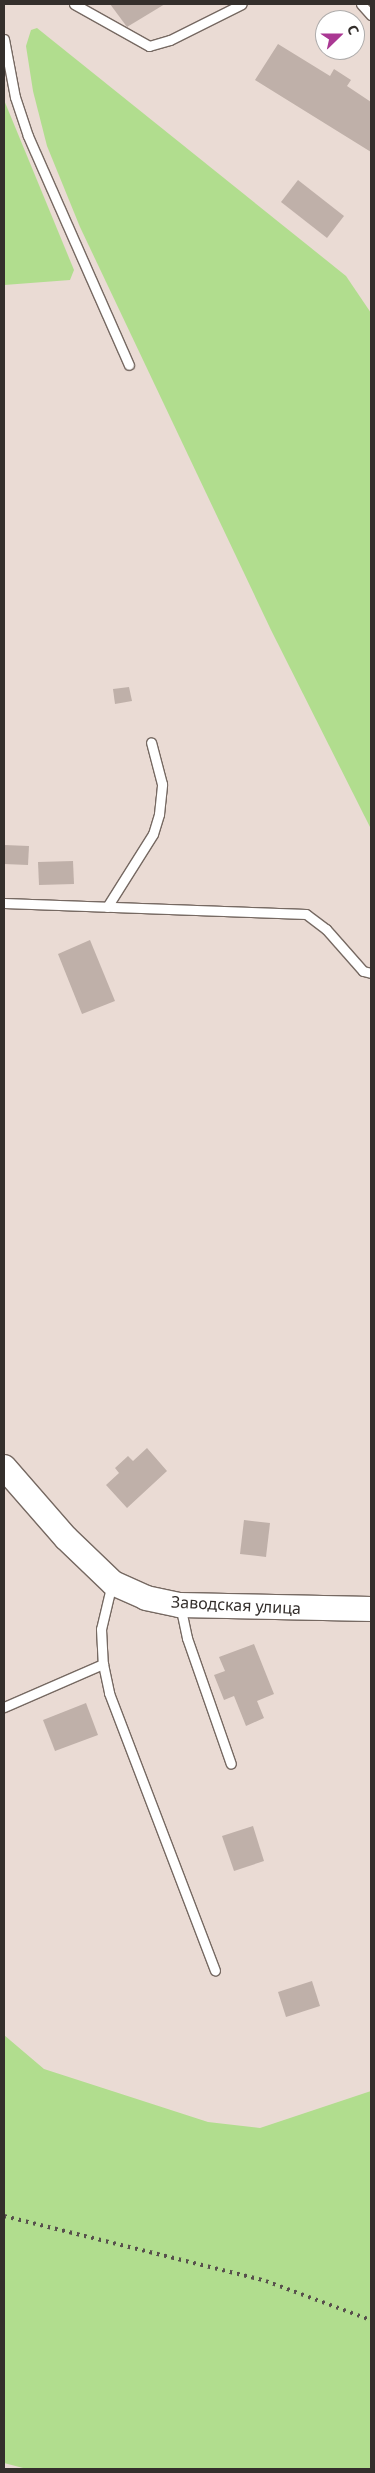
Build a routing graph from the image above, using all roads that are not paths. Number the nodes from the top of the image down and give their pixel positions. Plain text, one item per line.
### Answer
1 (74, 4) edge
2 (242, 4) edge
3 (361, 4) edge
4 (371, 15) edge
5 (4, 39) edge
6 (129, 365) dead end
7 (151, 742) dead end
8 (4, 903) edge
9 (107, 907) junction
10 (371, 973) edge
11 (4, 1468) edge
12 (113, 1582) junction
13 (180, 1604) junction
14 (371, 1609) edge
15 (103, 1664) junction
16 (4, 1707) edge
17 (231, 1764) dead end
18 (215, 1970) dead end

1 - 2 lane
3 - 4 lane
5 - 6 lane
7 - 9 lane
8 - 9 lane
9 - 10 lane
11 - 12 street, Заводская улица
12 - 13 street, Заводская улица
12 - 15 lane
13 - 14 street, Заводская улица
13 - 17 lane
15 - 16 lane
15 - 18 lane

